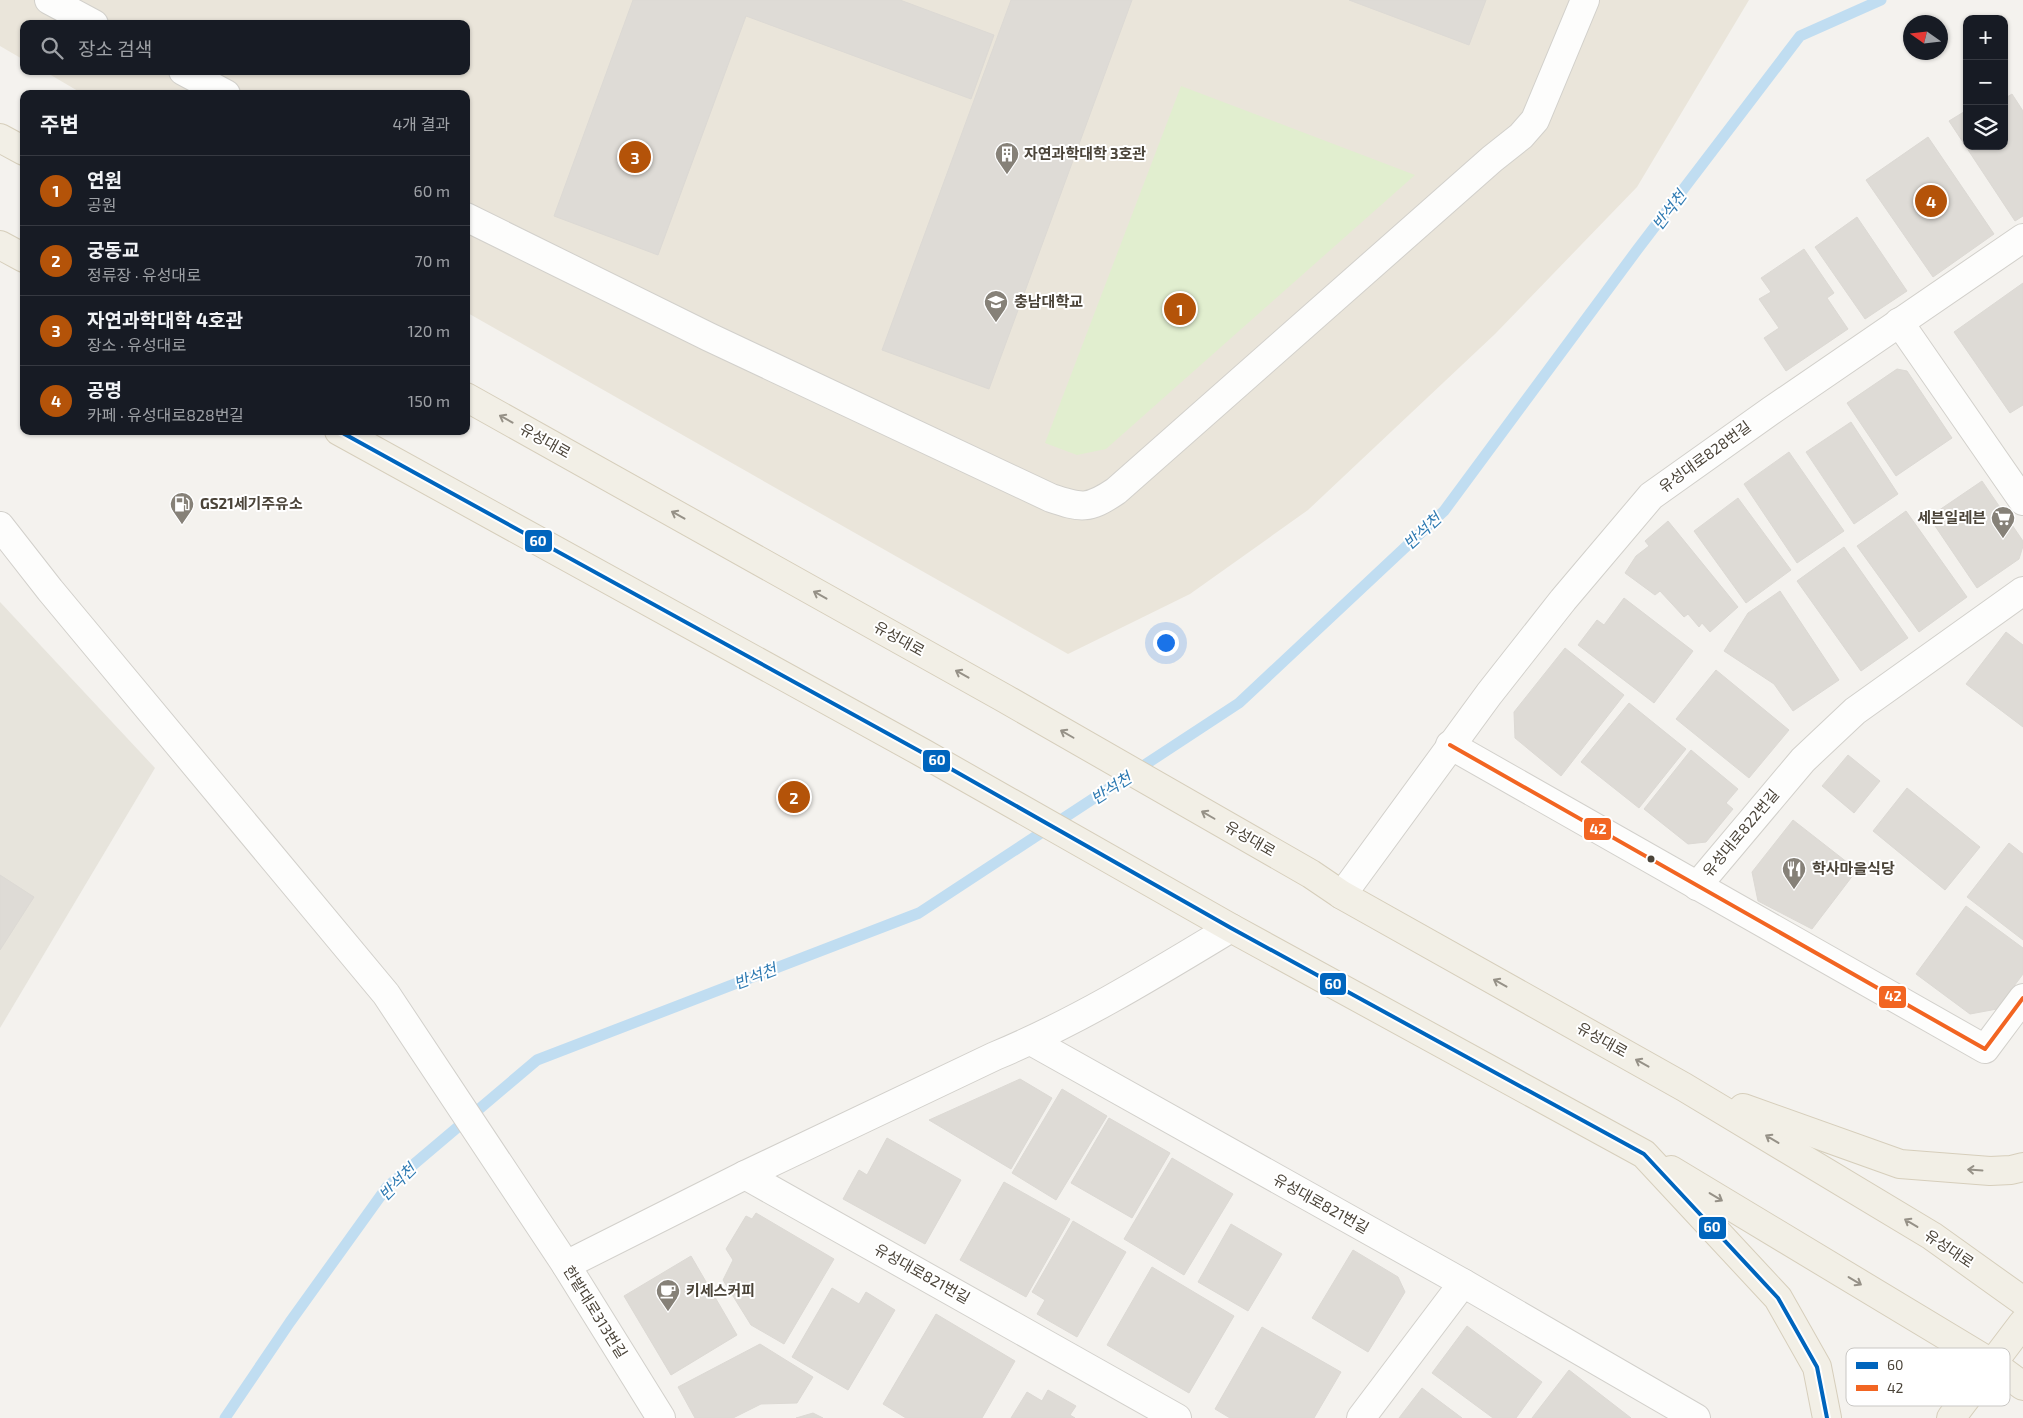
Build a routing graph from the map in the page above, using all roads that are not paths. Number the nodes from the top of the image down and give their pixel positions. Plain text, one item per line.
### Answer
1 (49, 0) edge
2 (1585, 0) edge
3 (86, 20) edge
4 (190, 75) edge
5 (219, 90) edge
6 (0, 138) edge
7 (20, 149) edge
8 (470, 219) edge
9 (2023, 238) edge
10 (0, 245) edge
11 (20, 256) edge
12 (1898, 322) junction
13 (470, 399) edge
14 (346, 435) edge
15 (2023, 501) edge
16 (0, 526) edge
17 (2023, 591) edge
18 (1450, 745) junction
19 (1697, 886) junction
20 (1342, 894) junction
21 (1231, 928) junction
22 (2023, 998) edge
23 (1031, 1041) junction
24 (1684, 1087) junction
25 (1644, 1154) junction
26 (2023, 1167) edge
27 (746, 1175) junction
28 (566, 1265) junction
29 (1463, 1284) junction
30 (2023, 1301) edge
31 (2023, 1323) edge
32 (1966, 1348) edge
33 (2005, 1348) edge
34 (2010, 1376) edge
35 (2023, 1386) edge
36 (1960, 1406) edge
37 (661, 1418) edge
38 (1178, 1418) edge
39 (1361, 1418) edge
40 (1696, 1418) edge
41 (1827, 1418) edge
42 (1951, 1418) edge

1 - 3 street
2 - 8 street
4 - 5 street
6 - 7 main road
9 - 12 street, 유성대로828번길
10 - 11 main road
12 - 15 street
12 - 18 street, 유성대로828번길
20 -> 13 main road, 유성대로
14 - 21 main road
16 - 28 street, 한밭대로313번길
17 - 19 street, 유성대로822번길
18 - 19 street
18 - 20 street, 유성대로828번길
19 - 22 street, 유성대로822번길
24 -> 20 main road, 유성대로
21 - 23 street
21 - 25 main road
23 - 27 street
23 - 29 street, 유성대로821번길
26 -> 24 main road
30 -> 24 main road, 유성대로
25 -> 32 main road
25 - 41 main road
27 - 28 street
27 - 38 street, 유성대로821번길
28 - 37 street, 한밭대로313번길
29 - 39 street
29 - 40 street, 유성대로821번길
31 - 33 main road
34 - 35 main road
36 - 42 main road

